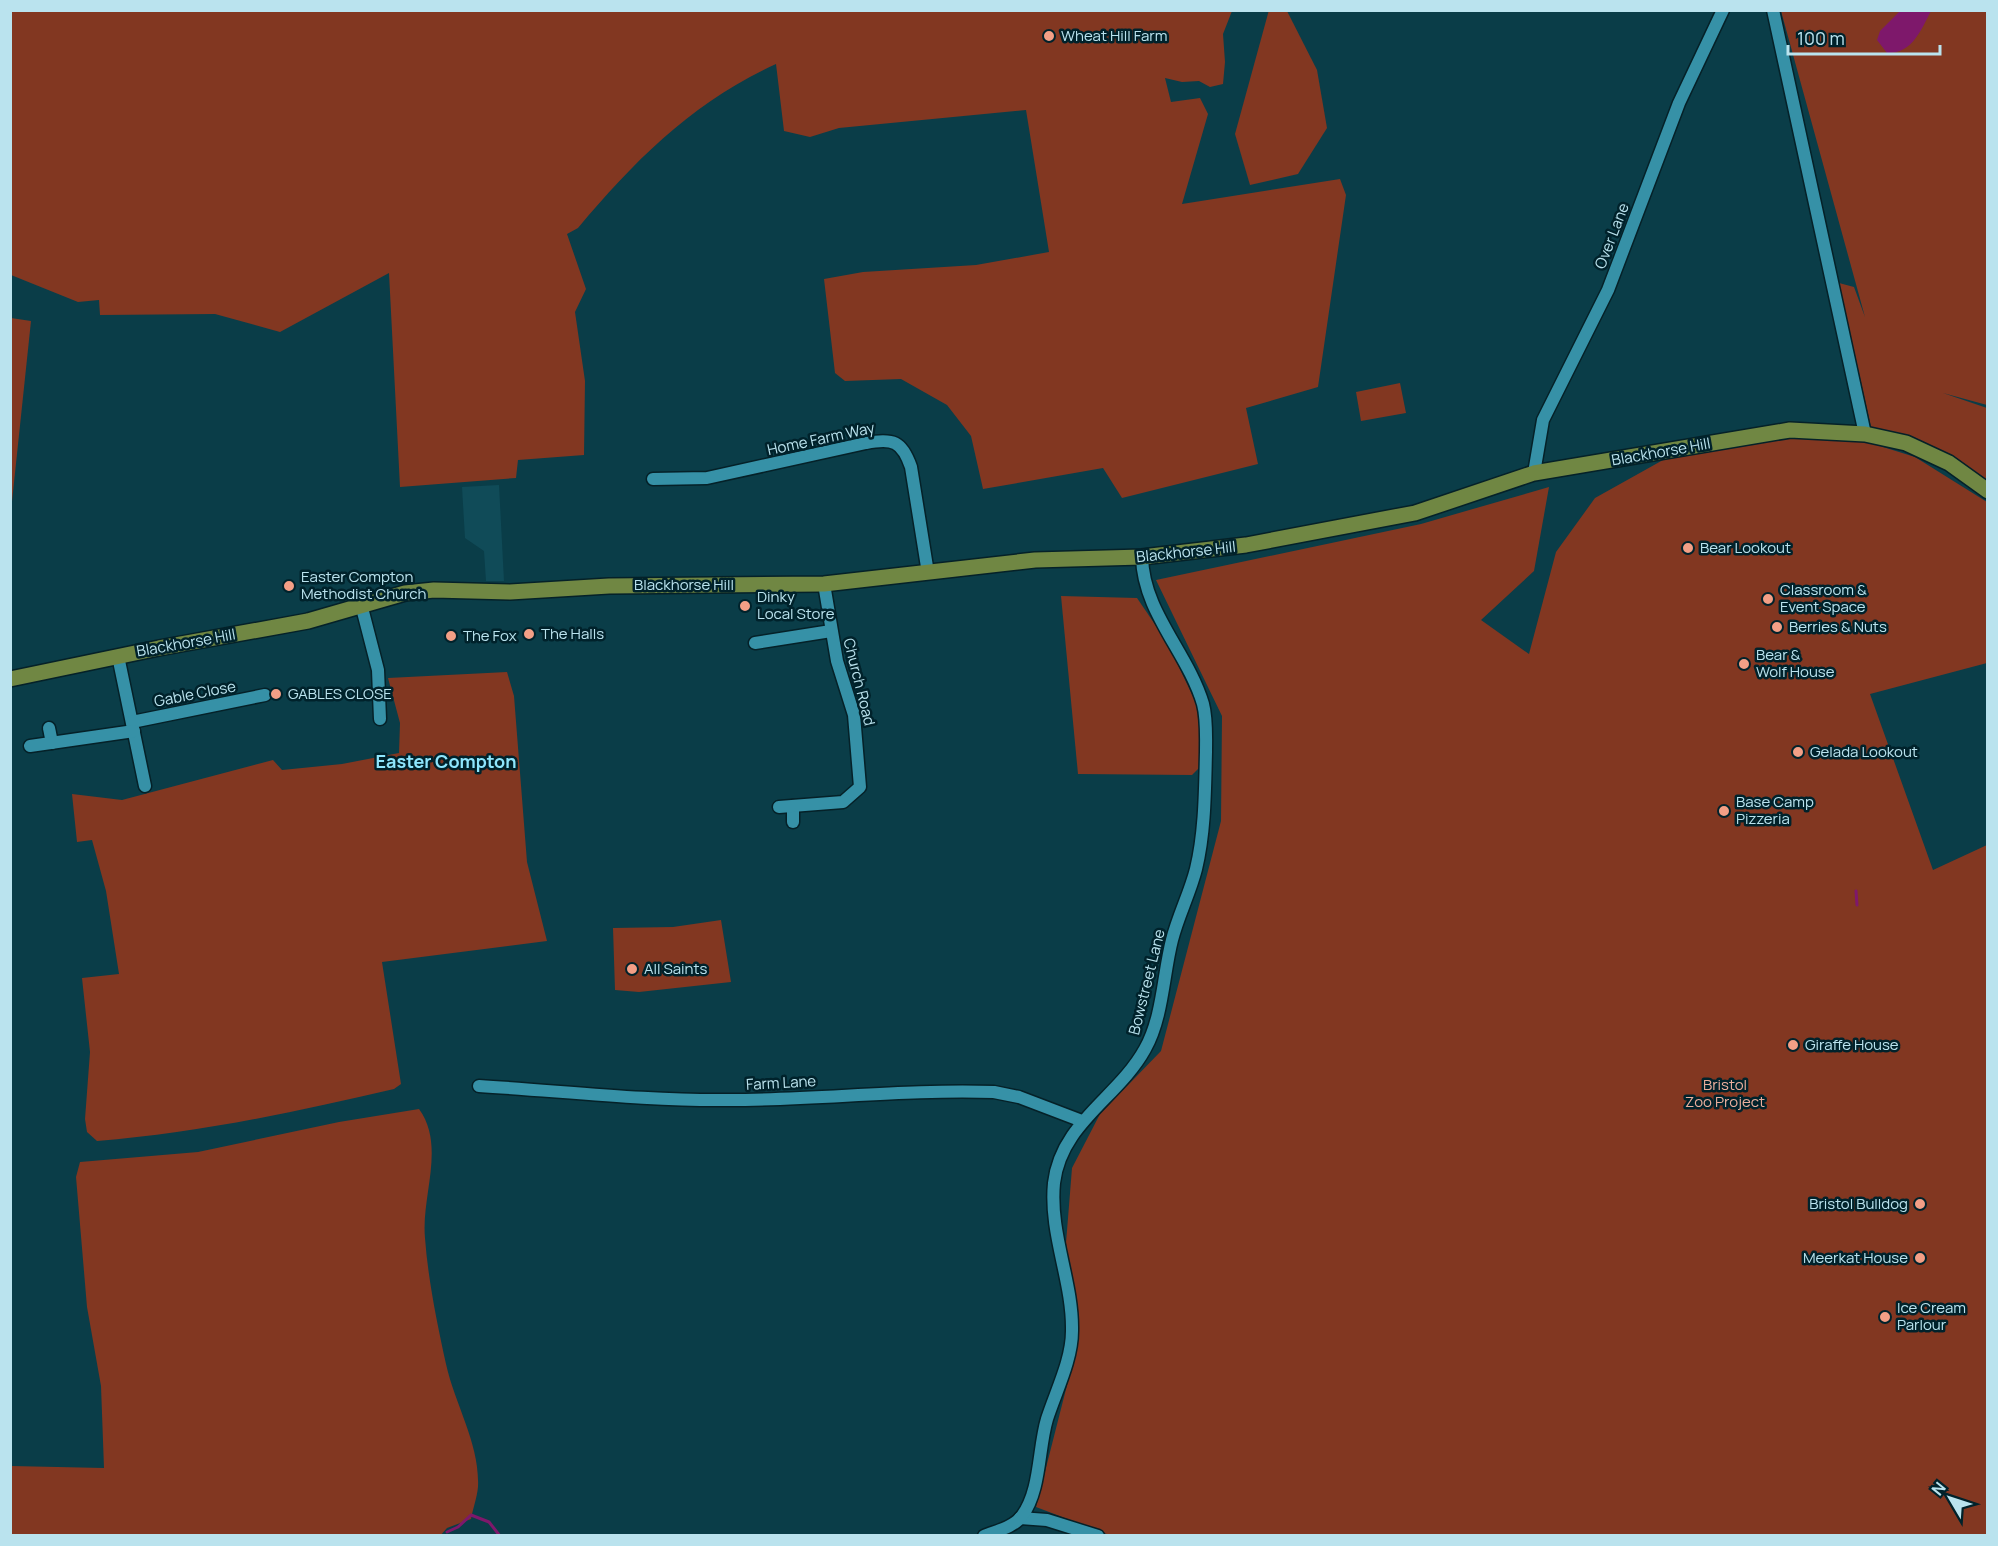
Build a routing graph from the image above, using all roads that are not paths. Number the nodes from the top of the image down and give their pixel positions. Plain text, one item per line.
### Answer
1 (1723, 10) edge
2 (1773, 10) edge
3 (1865, 434) junction
4 (1534, 473) junction
5 (653, 479) dead end
6 (1988, 490) edge
7 (1142, 557) junction
8 (928, 573) junction
9 (824, 584) junction
10 (361, 604) junction
11 (831, 631) junction
12 (755, 643) dead end
13 (118, 656) junction
14 (10, 679) edge
15 (265, 695) dead end
16 (380, 719) dead end
17 (133, 726) junction
18 (49, 728) dead end
19 (52, 743) junction
20 (30, 746) dead end
21 (145, 786) dead end
22 (793, 806) junction
23 (779, 807) dead end
24 (793, 822) dead end
25 (478, 1086) dead end
26 (1082, 1121) junction
27 (1030, 1501) junction
28 (1020, 1518) junction
29 (1047, 1520) junction
30 (984, 1536) edge
31 (1098, 1536) edge

1 - 4 street, Over Lane
2 - 3 street
3 - 4 main road, Blackhorse Hill
3 - 6 main road, Blackhorse Hill
4 - 7 main road, Blackhorse Hill
5 - 8 street, Home Farm Way
7 - 8 main road, Blackhorse Hill
7 - 26 street, Bowstreet Lane
8 - 9 main road, Blackhorse Hill
9 - 10 main road, Blackhorse Hill
9 - 11 street, Church Road
10 - 13 main road, Blackhorse Hill
10 - 16 street
11 - 12 street
11 - 22 street, Church Road
13 - 14 main road, Blackhorse Hill
13 - 17 street
15 - 17 street, Gable Close
17 - 19 street, Gable Close
17 - 21 street
18 - 19 street
19 - 20 street, Gable Close
22 - 23 street, Church Road
22 - 24 street
25 - 26 street, Farm Lane
26 - 27 street, Bowstreet Lane
27 - 28 street, Bowstreet Lane
27 - 29 street
28 - 29 street
28 - 30 street
29 - 31 street

